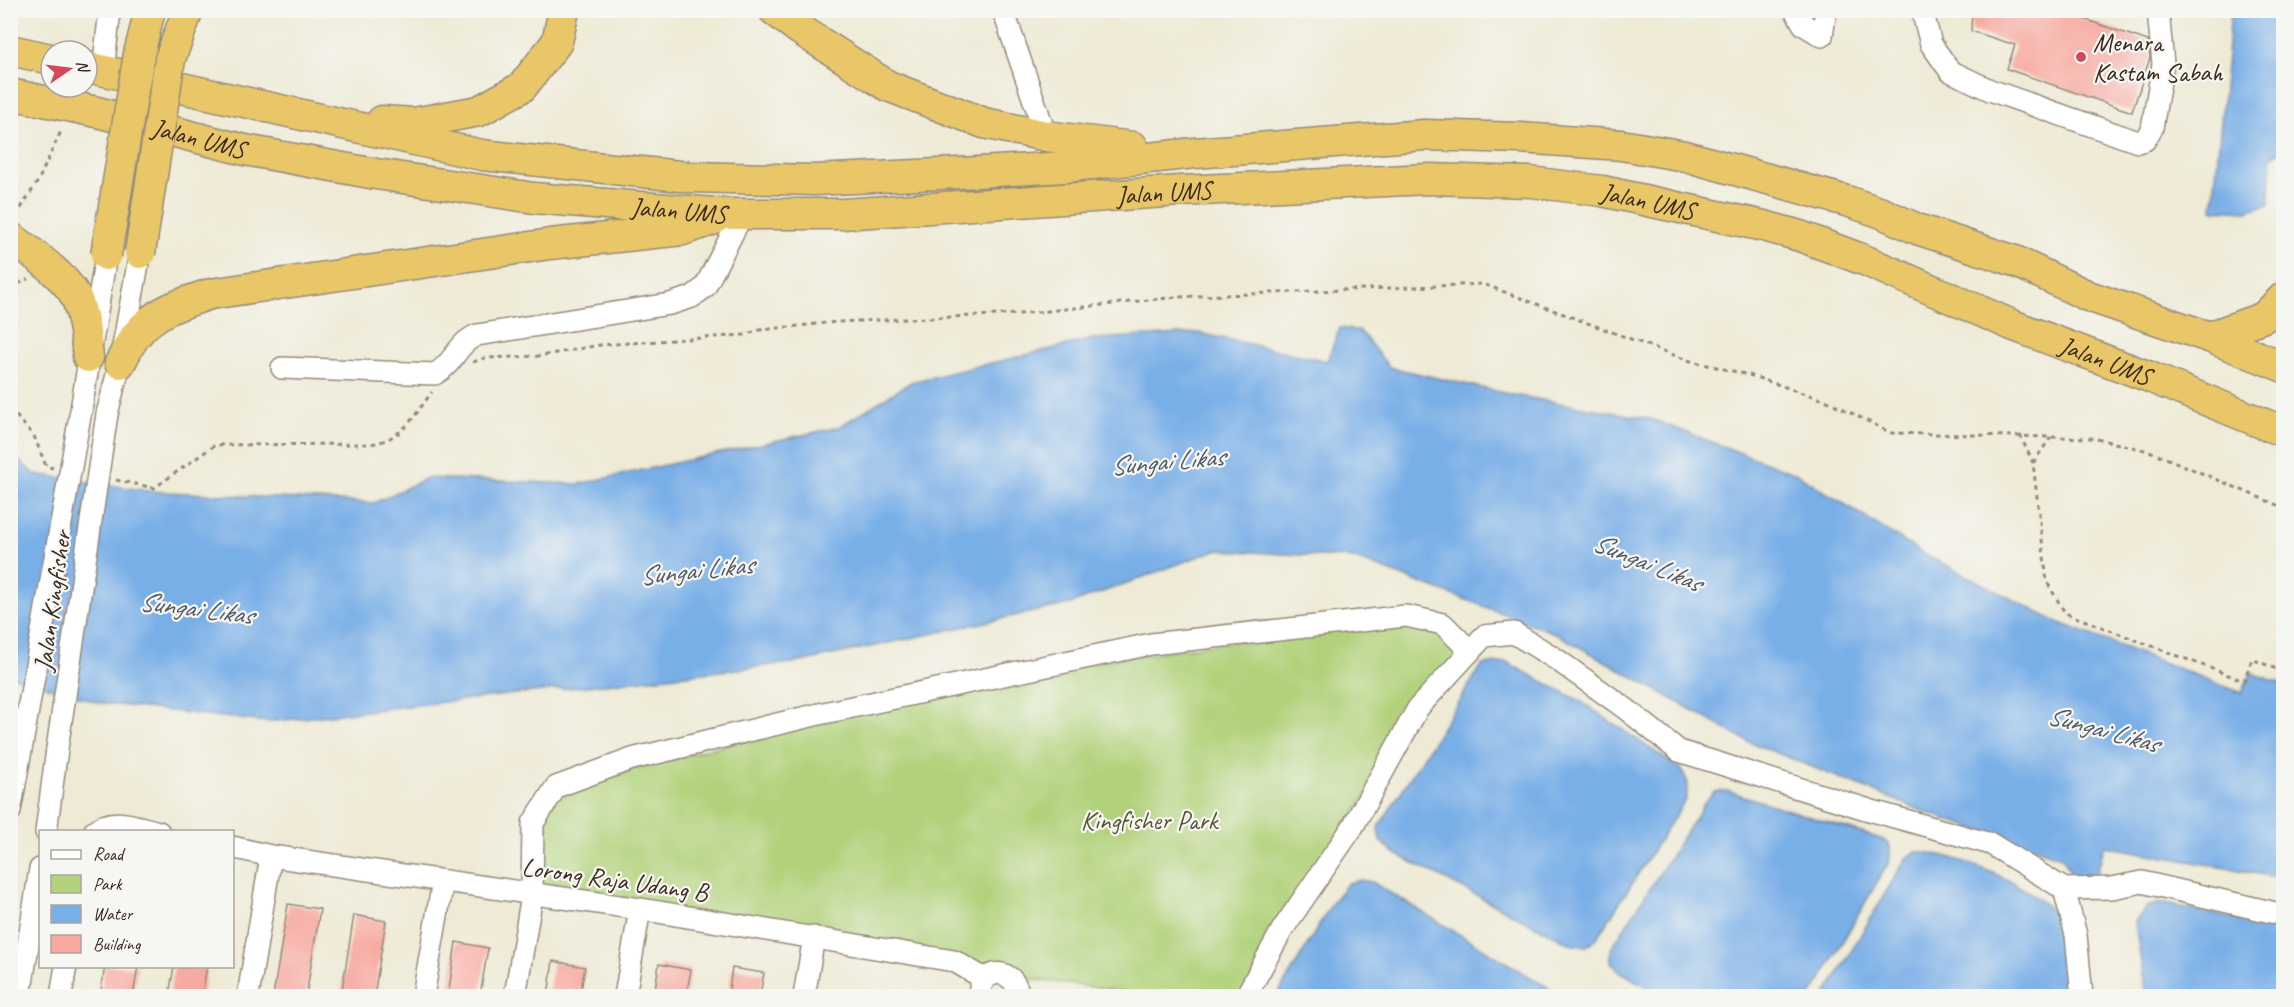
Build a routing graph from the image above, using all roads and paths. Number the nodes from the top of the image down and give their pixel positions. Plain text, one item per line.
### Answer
1 (110, 10) edge
2 (150, 10) edge
3 (188, 10) edge
4 (564, 10) edge
5 (774, 10) edge
6 (1004, 10) edge
7 (1796, 10) edge
8 (1826, 10) edge
9 (1922, 10) edge
10 (2158, 10) edge
11 (10, 50) edge
12 (99, 53) edge
13 (39, 56) edge
14 (99, 70) edge
15 (10, 94) edge
16 (72, 107) junction
17 (304, 115) junction
18 (1046, 136) junction
19 (1195, 153) junction
20 (734, 214) junction
21 (10, 225) edge
22 (10, 237) edge
23 (140, 253) joint
24 (106, 255) joint
25 (2283, 297) edge
26 (2209, 337) junction
27 (88, 357) junction
28 (120, 363) junction
29 (464, 365) dead end
30 (282, 368) dead end
31 (2283, 368) edge
32 (435, 389) dead end
33 (10, 409) edge
34 (2283, 432) edge
35 (2020, 435) junction
36 (2051, 436) junction
37 (2033, 463) junction
38 (57, 469) dead end
39 (111, 479) dead end
40 (2283, 508) edge
41 (1469, 650) junction
42 (2283, 672) edge
43 (10, 811) edge
44 (46, 830) edge
45 (95, 830) edge
46 (154, 830) edge
47 (234, 847) edge
48 (271, 856) junction
49 (39, 875) edge
50 (443, 881) junction
51 (2064, 889) junction
52 (531, 895) junction
53 (640, 909) junction
54 (2283, 915) edge
55 (814, 937) junction
56 (66, 968) edge
57 (982, 988) edge
58 (20, 996) edge
59 (61, 996) edge
60 (248, 996) edge
61 (423, 996) edge
62 (515, 996) edge
63 (625, 996) edge
64 (804, 996) edge
65 (1019, 996) edge
66 (1246, 996) edge
67 (2082, 996) edge

1 - 12 street
2 - 24 highway, bridge
3 - 23 highway, bridge
4 - 17 highway
5 - 18 highway
6 - 18 street
7 - 8 street
9 - 10 street
11 - 13 highway
14 - 17 highway, Jalan UMS
15 - 16 highway, Jalan UMS
16 - 20 highway, Jalan UMS
16 - 21 path
17 - 19 highway, Jalan UMS
18 - 19 highway
19 - 26 highway, Jalan UMS
20 - 28 highway
20 - 30 street
20 - 34 highway, Jalan UMS
22 - 27 highway
23 - 28 street, Jalan Kingfisher
24 - 27 street, Jalan Kingfisher
25 - 26 highway
26 - 31 highway, Jalan UMS
27 - 43 street, Jalan Kingfisher, bridge
28 - 44 street, Jalan Kingfisher, bridge
29 - 35 path
32 - 39 path
33 - 38 path
35 - 36 path
35 - 37 path
36 - 37 path
36 - 40 path
37 - 42 path
41 - 51 street
41 - 52 street
41 - 66 street
45 - 46 street
47 - 48 street, Lorong Raja Udang B
48 - 50 street, Lorong Raja Udang B
48 - 60 street
49 - 58 street
50 - 52 street, Lorong Raja Udang B
50 - 61 street
51 - 54 street
51 - 67 street
52 - 53 street, Lorong Raja Udang B
52 - 62 street
53 - 55 street, Lorong Raja Udang B
53 - 63 street
55 - 57 street, Lorong Raja Udang B
55 - 64 street
56 - 59 street
57 - 65 street

